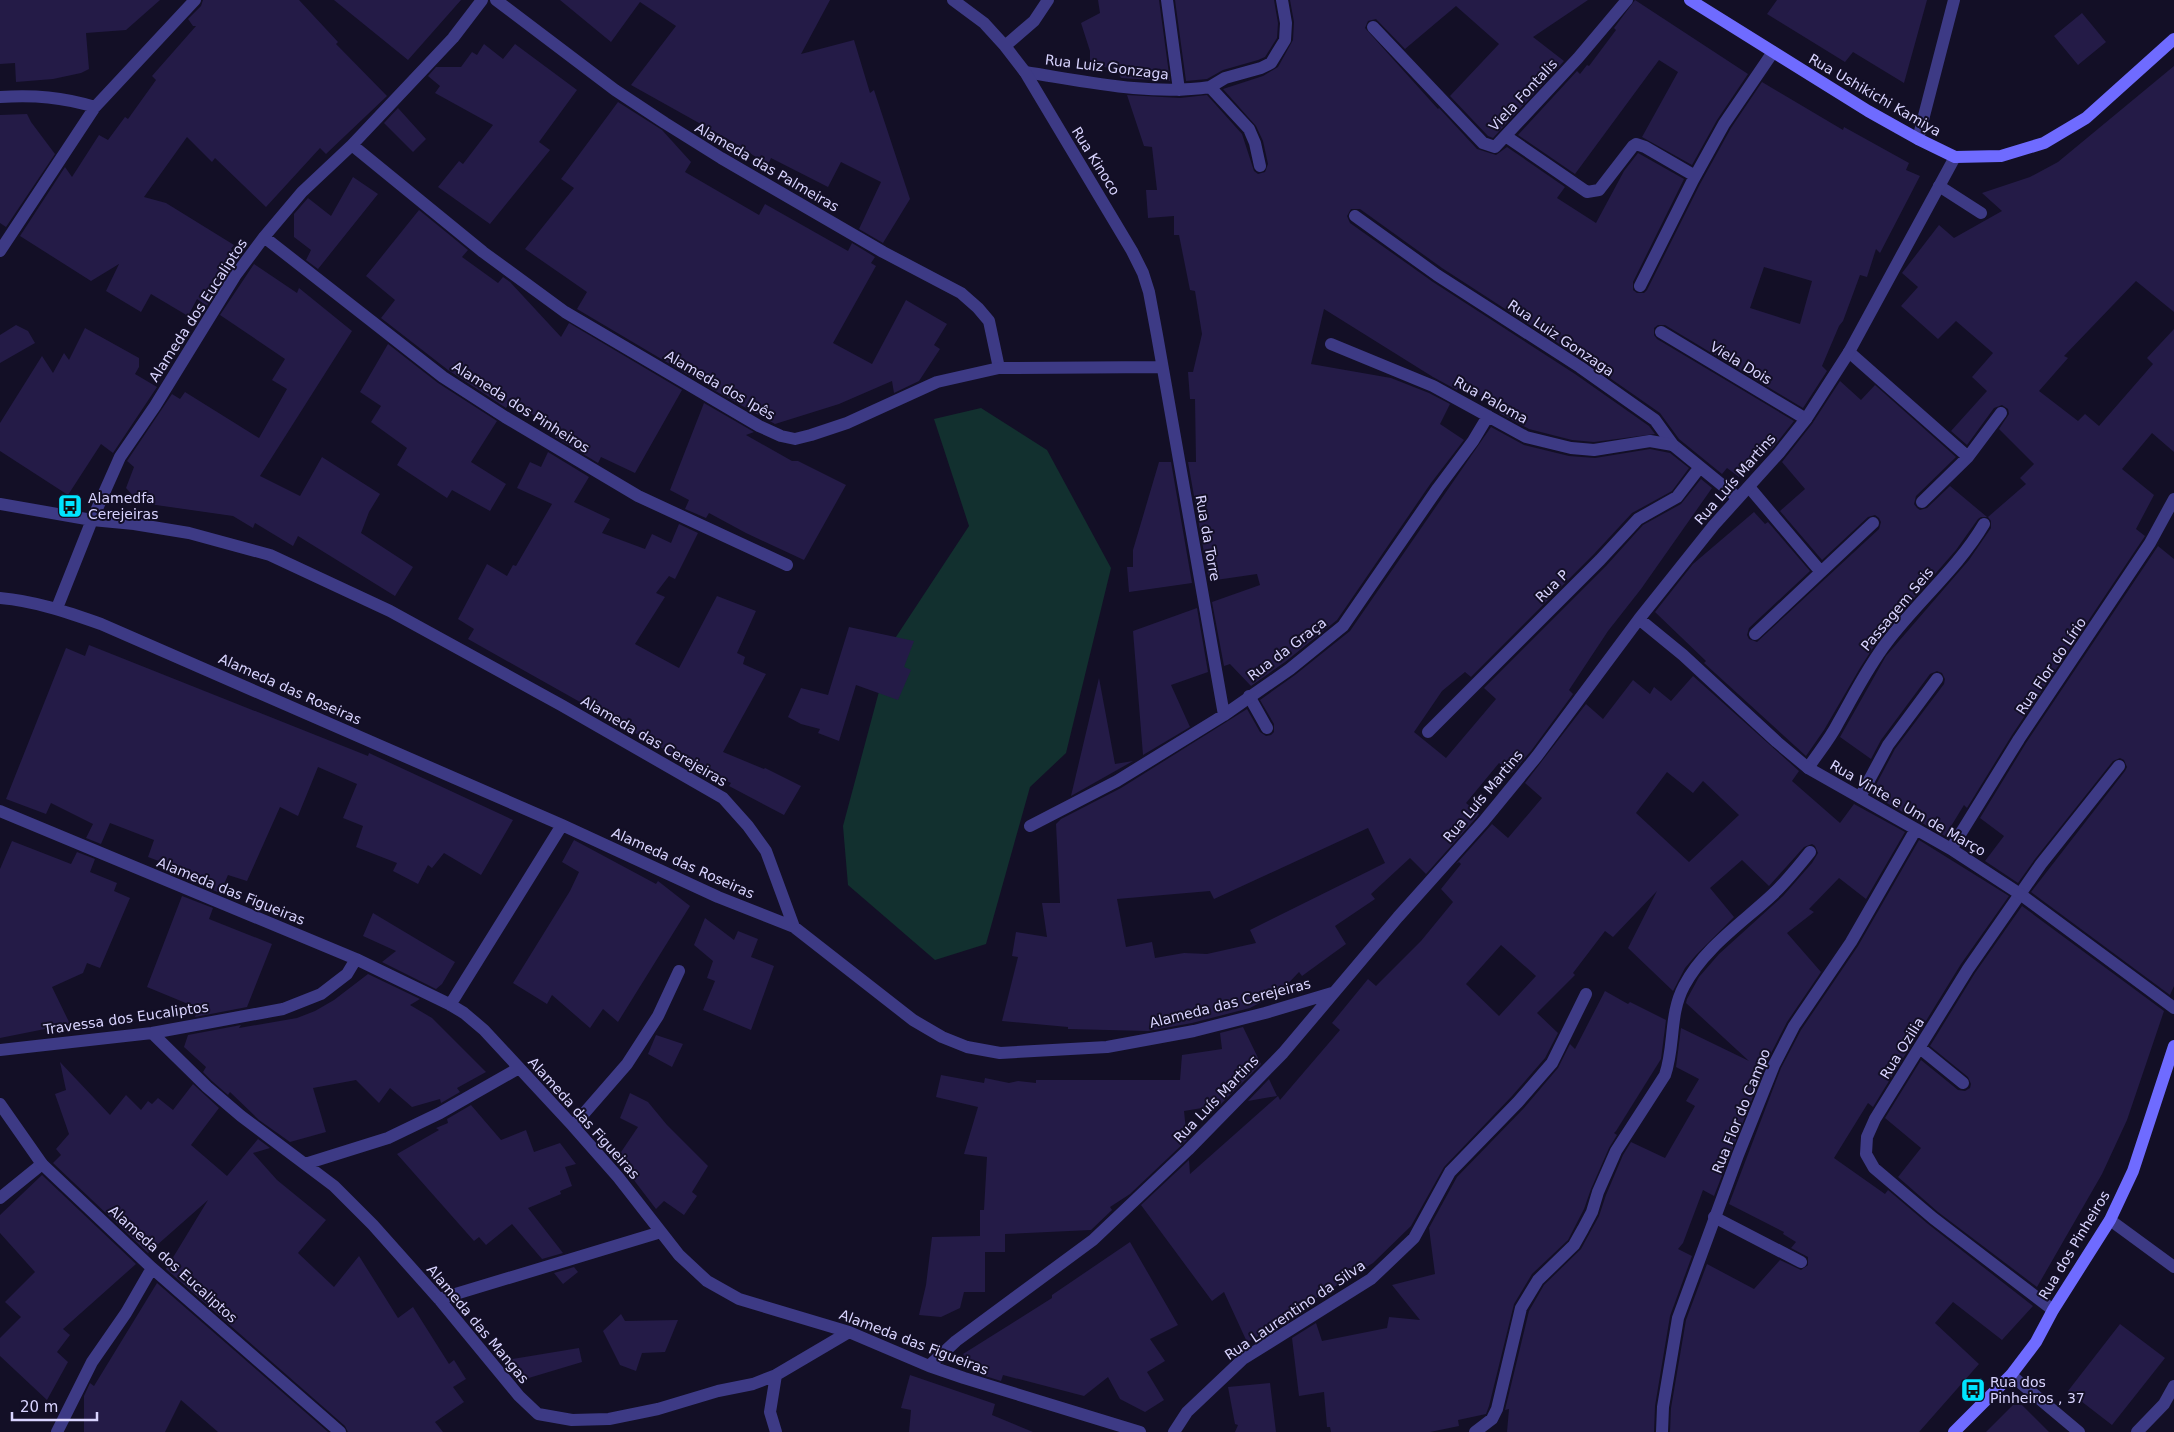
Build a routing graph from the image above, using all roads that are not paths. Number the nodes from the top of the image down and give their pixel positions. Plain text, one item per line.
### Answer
1 (196, 0) edge
2 (482, 0) edge
3 (496, 0) edge
4 (953, 0) edge
5 (1048, 0) edge
6 (1167, 0) edge
7 (1282, 0) edge
8 (1626, 0) edge
9 (1690, 0) edge
10 (1954, 0) edge
11 (1373, 27) dead end
12 (2174, 39) edge
13 (1006, 46) junction
14 (1773, 52) junction
15 (1025, 72) junction
16 (1210, 87) junction
17 (1179, 90) junction
18 (0, 97) edge
19 (95, 107) junction
20 (1507, 136) junction
21 (1918, 139) junction
22 (352, 145) junction
23 (1955, 157) junction
24 (1260, 166) dead end
25 (1695, 176) junction
26 (1939, 186) junction
27 (1981, 213) dead end
28 (1355, 216) dead end
29 (264, 238) junction
30 (0, 251) edge
31 (1640, 286) dead end
32 (1661, 332) dead end
33 (1331, 344) dead end
34 (1849, 352) junction
35 (1162, 367) junction
36 (999, 368) junction
37 (2001, 413) dead end
38 (1488, 416) junction
39 (1806, 419) junction
40 (1673, 445) junction
41 (1968, 457) junction
42 (1700, 467) junction
43 (1749, 487) junction
44 (1738, 498) junction
45 (2174, 499) edge
46 (1922, 502) dead end
47 (0, 504) edge
48 (92, 520) junction
49 (1874, 523) dead end
50 (1984, 524) dead end
51 (787, 565) dead end
52 (1822, 572) junction
53 (0, 598) edge
54 (57, 608) junction
55 (1639, 619) junction
56 (1755, 634) dead end
57 (1937, 679) dead end
58 (1249, 696) junction
59 (1224, 715) junction
60 (1267, 728) dead end
61 (1428, 732) dead end
62 (2119, 766) dead end
63 (1808, 768) junction
64 (1860, 797) junction
65 (0, 812) edge
66 (562, 825) junction
67 (1030, 826) dead end
68 (1916, 829) junction
69 (1951, 849) junction
70 (1810, 852) dead end
71 (2020, 894) junction
72 (794, 927) junction
73 (356, 959) junction
74 (679, 971) dead end
75 (1332, 993) junction
76 (1586, 994) dead end
77 (450, 1005) junction
78 (2174, 1008) edge
79 (152, 1033) junction
80 (2174, 1046) edge
81 (1920, 1048) junction
82 (0, 1050) edge
83 (520, 1068) junction
84 (1963, 1083) dead end
85 (0, 1104) edge
86 (573, 1126) junction
87 (42, 1164) junction
88 (305, 1164) junction
89 (0, 1198) edge
90 (1714, 1217) junction
91 (2110, 1220) junction
92 (661, 1232) junction
93 (1800, 1262) dead end
94 (2174, 1267) edge
95 (152, 1268) junction
96 (439, 1299) junction
97 (2053, 1310) junction
98 (849, 1332) junction
99 (929, 1366) junction
100 (776, 1375) junction
101 (2011, 1375) junction
102 (2174, 1386) edge
103 (57, 1432) edge
104 (340, 1432) edge
105 (776, 1432) edge
106 (1140, 1432) edge
107 (1174, 1432) edge
108 (1475, 1432) edge
109 (1662, 1432) edge
110 (1954, 1432) edge
111 (2079, 1432) edge
112 (2137, 1432) edge

1 - 19 street
2 - 22 street, Alameda dos Eucaliptos
3 - 36 street, Alameda das Palmeiras
4 - 13 street, Rua Kinoco
5 - 13 street
6 - 17 street
7 - 16 street
8 - 20 street, Viela Fontalis
9 - 14 main road, Rua Ushikichi Kamiya
10 - 21 street
11 - 20 street, Viela Fontalis
12 - 23 main road, Rua Ushikichi Kamiya
13 - 15 street, Rua Kinoco
14 - 21 main road, Rua Ushikichi Kamiya
14 - 25 street
15 - 17 street, Rua Luiz Gonzaga
15 - 35 street, Rua Kinoco
16 - 17 street, Rua Luiz Gonzaga
16 - 24 street
18 - 19 street
19 - 30 street
20 - 25 street
21 - 23 main road, Rua Ushikichi Kamiya
22 - 29 street, Alameda dos Eucaliptos
22 - 36 street, Alameda dos Ipês
23 - 26 street, Rua Luís Martins
25 - 31 street
26 - 27 street
26 - 34 street, Rua Luís Martins
28 - 40 street, Rua Luiz Gonzaga
29 - 48 street, Alameda dos Eucaliptos
29 - 51 street, Alameda dos Pinheiros
32 - 39 street, Viela Dois
33 - 38 street, Rua Paloma
34 - 39 street, Rua Luís Martins
34 - 41 street
35 - 36 street, Alameda dos Ipês
35 - 59 street, Rua da Torre
37 - 41 street
38 - 40 street, Rua Paloma
38 - 58 street, Rua da Graça
39 - 43 street, Rua Luís Martins
40 - 42 street, Rua Luiz Gonzaga
41 - 46 street
42 - 44 street, Rua Luiz Gonzaga
42 - 61 street, Rua P
43 - 44 street, Rua Luís Martins
43 - 52 street
44 - 55 street, Rua Luís Martins
45 - 69 street, Rua Flor do Lírio
47 - 48 street, Alameda das Cerejeiras
48 - 54 street, Alameda dos Eucaliptos
48 - 72 street, Alameda das Cerejeiras
49 - 52 street
50 - 63 street, Passagem Seis
52 - 56 street
53 - 54 street, Alameda das Roseiras
54 - 66 street, Alameda das Roseiras
55 - 63 street, Rua Vinte e Um de Março
55 - 75 street, Rua Luís Martins
57 - 64 street
58 - 59 street, Rua da Graça
58 - 60 street
59 - 67 street, Rua da Graça
62 - 71 street, Rua Ozilia
63 - 64 street, Rua Vinte e Um de Março
64 - 68 street, Rua Vinte e Um de Março
65 - 73 street, Alameda das Figueiras
66 - 72 street, Alameda das Roseiras
66 - 77 street
68 - 69 street, Rua Vinte e Um de Março
68 - 90 street, Rua Flor do Campo
69 - 71 street, Rua Vinte e Um de Março
70 - 108 street
71 - 78 street, Rua Vinte e Um de Março
71 - 81 street, Rua Ozilia
72 - 75 street, Alameda das Cerejeiras
73 - 77 street, Alameda das Figueiras
73 - 79 street, Travessa dos Eucaliptos
74 - 86 street
75 - 99 street, Rua Luís Martins
76 - 107 street, Rua Laurentino da Silva
77 - 83 street, Alameda das Figueiras
79 - 82 street, Travessa dos Eucaliptos
79 - 88 street, Alameda das Mangas
80 - 91 main road, Rua dos Pinheiros
81 - 84 street
81 - 97 street, Rua Ozilia
83 - 86 street, Alameda das Figueiras
83 - 88 street
85 - 87 street, Alameda dos Eucaliptos
86 - 92 street, Alameda das Figueiras
87 - 89 street
87 - 95 street, Alameda dos Eucaliptos
88 - 96 street, Alameda das Mangas
90 - 93 street
90 - 109 street, Rua Flor do Campo
91 - 94 street
91 - 97 main road, Rua dos Pinheiros
92 - 96 street
92 - 98 street, Alameda das Figueiras
95 - 103 street
95 - 104 street, Alameda dos Eucaliptos
96 - 100 street, Alameda das Mangas
97 - 101 main road, Rua dos Pinheiros
98 - 99 street, Alameda das Figueiras
98 - 100 street, Alameda das Mangas
99 - 106 street, Alameda das Figueiras
100 - 105 street
101 - 110 main road, Rua dos Pinheiros
101 - 111 street
102 - 112 street

